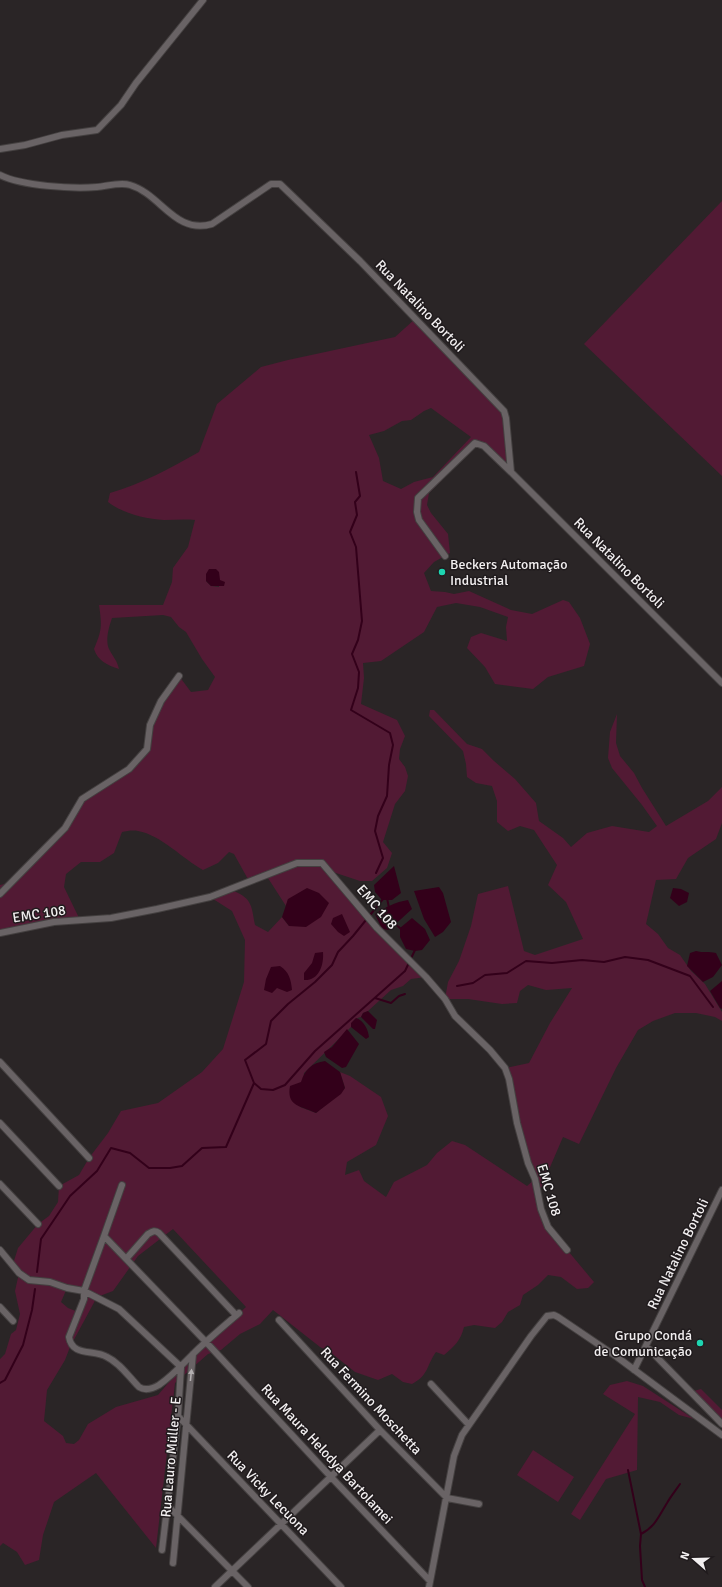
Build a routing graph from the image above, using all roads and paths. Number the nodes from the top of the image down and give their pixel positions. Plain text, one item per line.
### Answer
1 (203, 0) edge
2 (0, 149) edge
3 (0, 175) edge
4 (511, 472) junction
5 (445, 556) dead end
6 (179, 676) dead end
7 (722, 683) edge
8 (0, 894) edge
9 (0, 933) edge
10 (0, 1062) edge
11 (0, 1124) edge
12 (89, 1158) dead end
13 (0, 1184) edge
14 (122, 1185) dead end
15 (58, 1186) dead end
16 (722, 1190) edge
17 (38, 1224) dead end
18 (104, 1236) junction
19 (0, 1250) edge
20 (567, 1250) dead end
21 (126, 1259) junction
22 (84, 1291) junction
23 (0, 1307) edge
24 (279, 1320) dead end
25 (13, 1321) dead end
26 (206, 1342) junction
27 (646, 1346) junction
28 (193, 1354) junction
29 (181, 1367) junction
30 (634, 1370) junction
31 (431, 1384) dead end
32 (178, 1416) junction
33 (186, 1424) junction
34 (722, 1424) edge
35 (469, 1425) junction
36 (380, 1430) junction
37 (722, 1435) edge
38 (331, 1478) junction
39 (447, 1498) junction
40 (479, 1504) dead end
41 (167, 1505) junction
42 (178, 1516) junction
43 (282, 1524) junction
44 (162, 1550) dead end
45 (173, 1562) dead end
46 (233, 1571) junction
47 (430, 1584) edge
48 (216, 1587) edge
49 (248, 1587) edge
50 (341, 1587) edge

1 - 2 street
3 - 4 street, Rua Natalino Bortoli
4 - 5 street
4 - 7 street, Rua Natalino Bortoli
6 - 8 street
9 - 20 street, EMC 108
10 - 12 street
11 - 15 street
13 - 17 street
14 - 18 street
16 - 27 street, Rua Natalino Bortoli
18 - 21 street, Rua Maura Helodya Bartolamei
18 - 22 street
19 - 22 street
21 - 26 street, Rua Maura Helodya Bartolamei
21 - 26 street
22 - 29 street
22 - 29 street
23 - 25 street
24 - 36 street, Rua Fermino Moschetta
26 - 28 street
26 - 38 street, Rua Maura Helodya Bartolamei
27 - 30 street, Rua Natalino Bortoli
27 - 34 street
28 - 29 street
33 -> 28 street, Rua Lauro Müller - E
29 - 32 street, Rua Lauro Müller - E
30 - 35 street
30 - 37 street
31 - 35 street
32 - 33 street, Rua Vicky Lecuona
32 - 41 street, Rua Lauro Müller - E
33 - 42 street, Rua Lauro Müller - E
33 - 43 street, Rua Vicky Lecuona
35 - 39 street
36 - 38 street
36 - 39 street, Rua Fermino Moschetta
38 - 43 street
38 - 47 street, Rua Maura Helodya Bartolamei
39 - 40 street
39 - 47 street
41 - 42 street
41 - 44 street, Rua Lauro Müller - E
42 - 45 street, Rua Lauro Müller - E
42 - 46 street
43 - 46 street
43 - 50 street, Rua Vicky Lecuona
46 - 48 street
46 - 49 street

